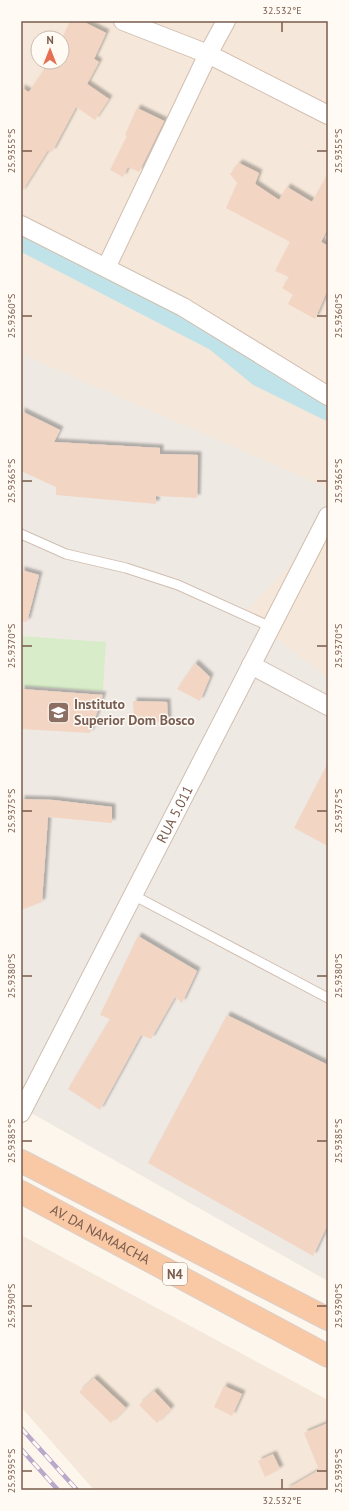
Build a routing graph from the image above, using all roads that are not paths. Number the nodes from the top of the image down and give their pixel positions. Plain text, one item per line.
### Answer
1 (123, 21) edge
2 (226, 21) edge
3 (208, 54) junction
4 (328, 115) edge
5 (21, 225) edge
6 (106, 268) junction
7 (328, 396) edge
8 (328, 516) edge
9 (21, 534) edge
10 (271, 627) junction
11 (251, 666) junction
12 (328, 706) edge
13 (133, 896) junction
14 (328, 998) edge
15 (21, 1113) edge
16 (21, 1162) edge
17 (21, 1192) edge
18 (328, 1319) edge
19 (328, 1356) edge

1 - 3 street
2 - 3 street
3 - 4 street
3 - 6 street
5 - 6 street
6 - 7 street
8 - 10 street, RUA 5.011
9 - 10 lane
10 - 11 street, RUA 5.011
11 - 12 street
11 - 13 street, RUA 5.011
13 - 14 lane
13 - 15 street, RUA 5.011
16 - 18 highway, AV. DA NAMAACHA / N4
17 - 19 highway, AV. DA NAMAACHA / N4

